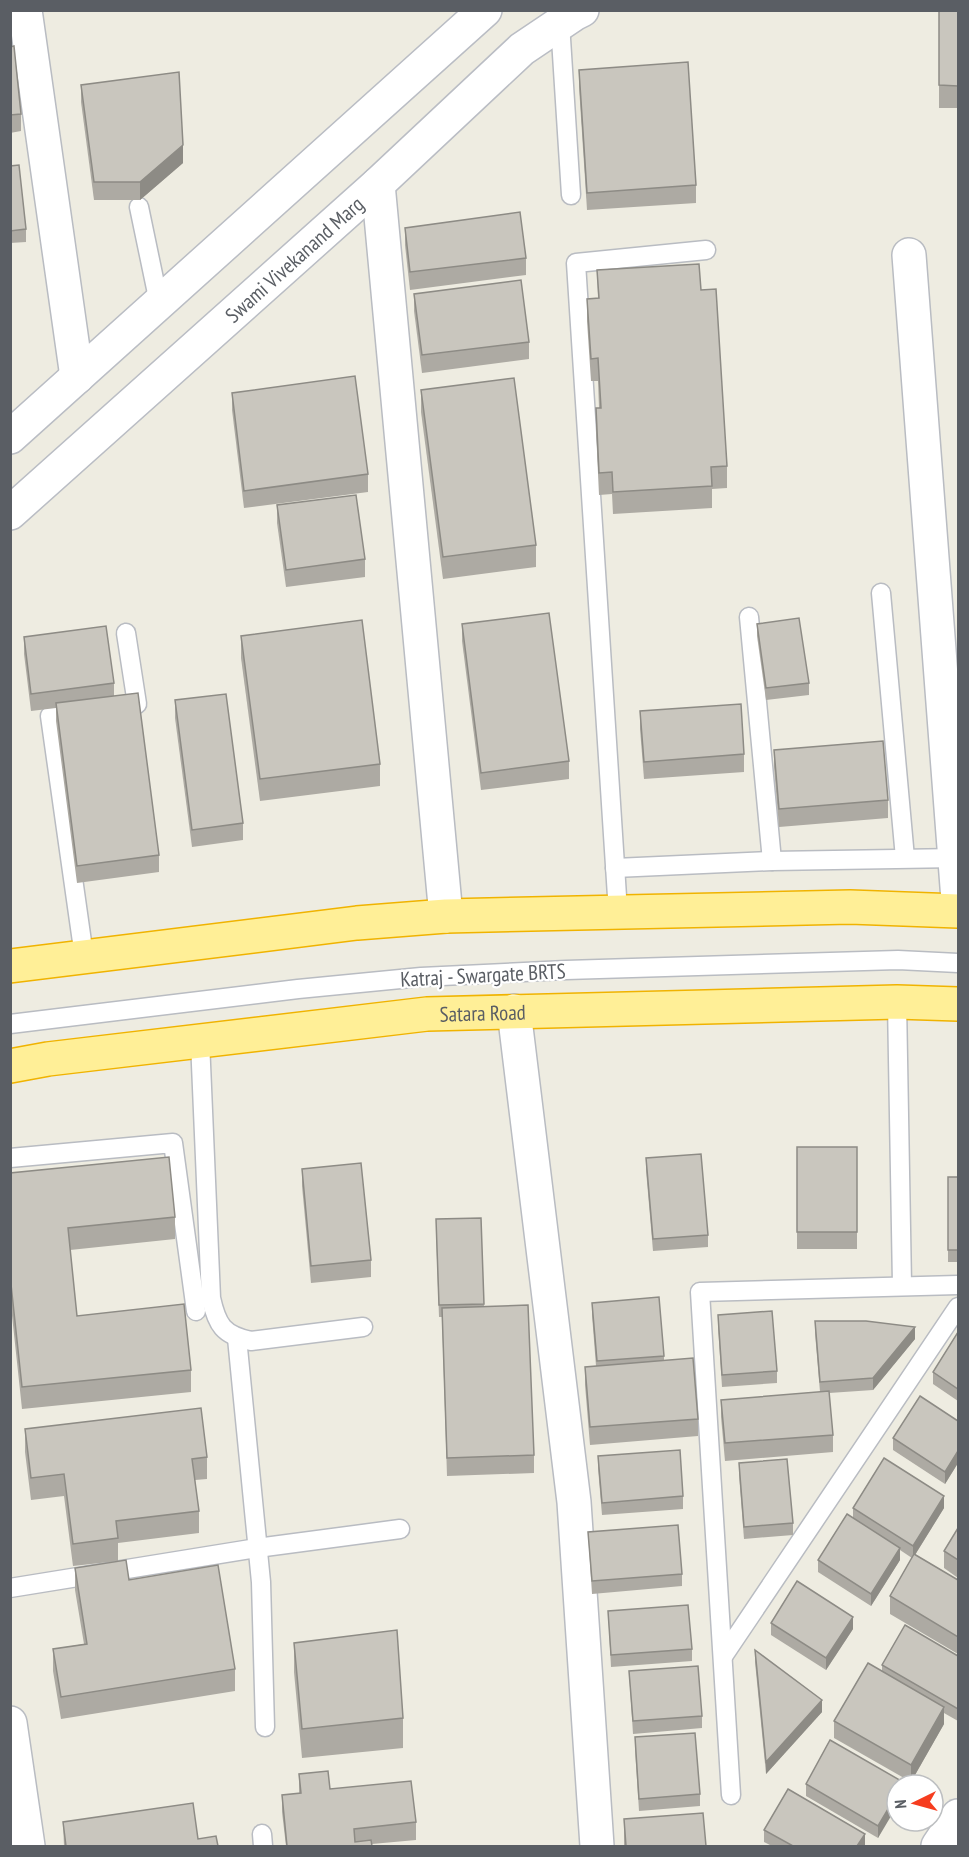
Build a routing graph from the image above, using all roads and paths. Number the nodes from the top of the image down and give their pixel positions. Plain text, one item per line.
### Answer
1 (25, 10) edge
2 (485, 10) edge
3 (571, 17) edge
4 (378, 184) junction
5 (571, 195) dead end
6 (139, 207) dead end
7 (706, 250) dead end
8 (909, 255) dead end
9 (159, 303) junction
10 (77, 377) junction
11 (10, 437) edge
12 (10, 513) edge
13 (881, 593) dead end
14 (748, 617) dead end
15 (126, 633) dead end
16 (905, 858) junction
17 (958, 858) edge
18 (772, 861) junction
19 (615, 868) junction
20 (958, 900) edge
21 (958, 911) edge
22 (618, 912) junction
23 (446, 916) junction
24 (84, 956) junction
25 (958, 963) edge
26 (10, 966) edge
27 (897, 1002) junction
28 (958, 1004) edge
29 (514, 1011) junction
30 (10, 1024) edge
31 (200, 1041) junction
32 (10, 1066) edge
33 (10, 1158) edge
34 (902, 1285) junction
35 (958, 1285) edge
36 (958, 1307) edge
37 (196, 1311) dead end
38 (363, 1327) dead end
39 (237, 1338) junction
40 (400, 1529) dead end
41 (257, 1548) junction
42 (10, 1588) edge
43 (724, 1655) junction
44 (10, 1723) edge
45 (265, 1727) dead end
46 (732, 1795) dead end
47 (958, 1816) edge
48 (27, 1846) edge
49 (597, 1846) edge
50 (938, 1846) edge

1 - 10 street
2 - 9 street
3 - 4 street, Swami Vivekanand Marg
3 - 5 lane
4 - 12 street, Swami Vivekanand Marg
4 - 23 street
6 - 9 lane
7 - 19 lane
8 - 17 street
9 - 10 street
10 - 11 street
13 - 16 lane
14 - 18 lane
15 - 24 lane
16 - 17 lane
16 - 18 lane
17 - 20 street
18 - 19 lane
19 - 22 lane
21 - 22 highway
22 - 23 highway
23 - 24 highway
24 - 26 highway
25 - 30 lane, Katraj - Swargate BRTS
27 - 28 highway, Satara Road
27 - 29 highway, Satara Road
27 - 34 lane
29 - 31 highway, Satara Road
29 - 49 street
31 - 32 highway, Satara Road
31 - 39 lane
33 - 37 lane
34 - 35 lane
34 - 43 lane
36 - 43 lane
38 - 39 lane
39 - 41 lane
40 - 41 lane
41 - 42 lane
41 - 45 lane
43 - 46 lane
44 - 48 street
47 - 50 street

